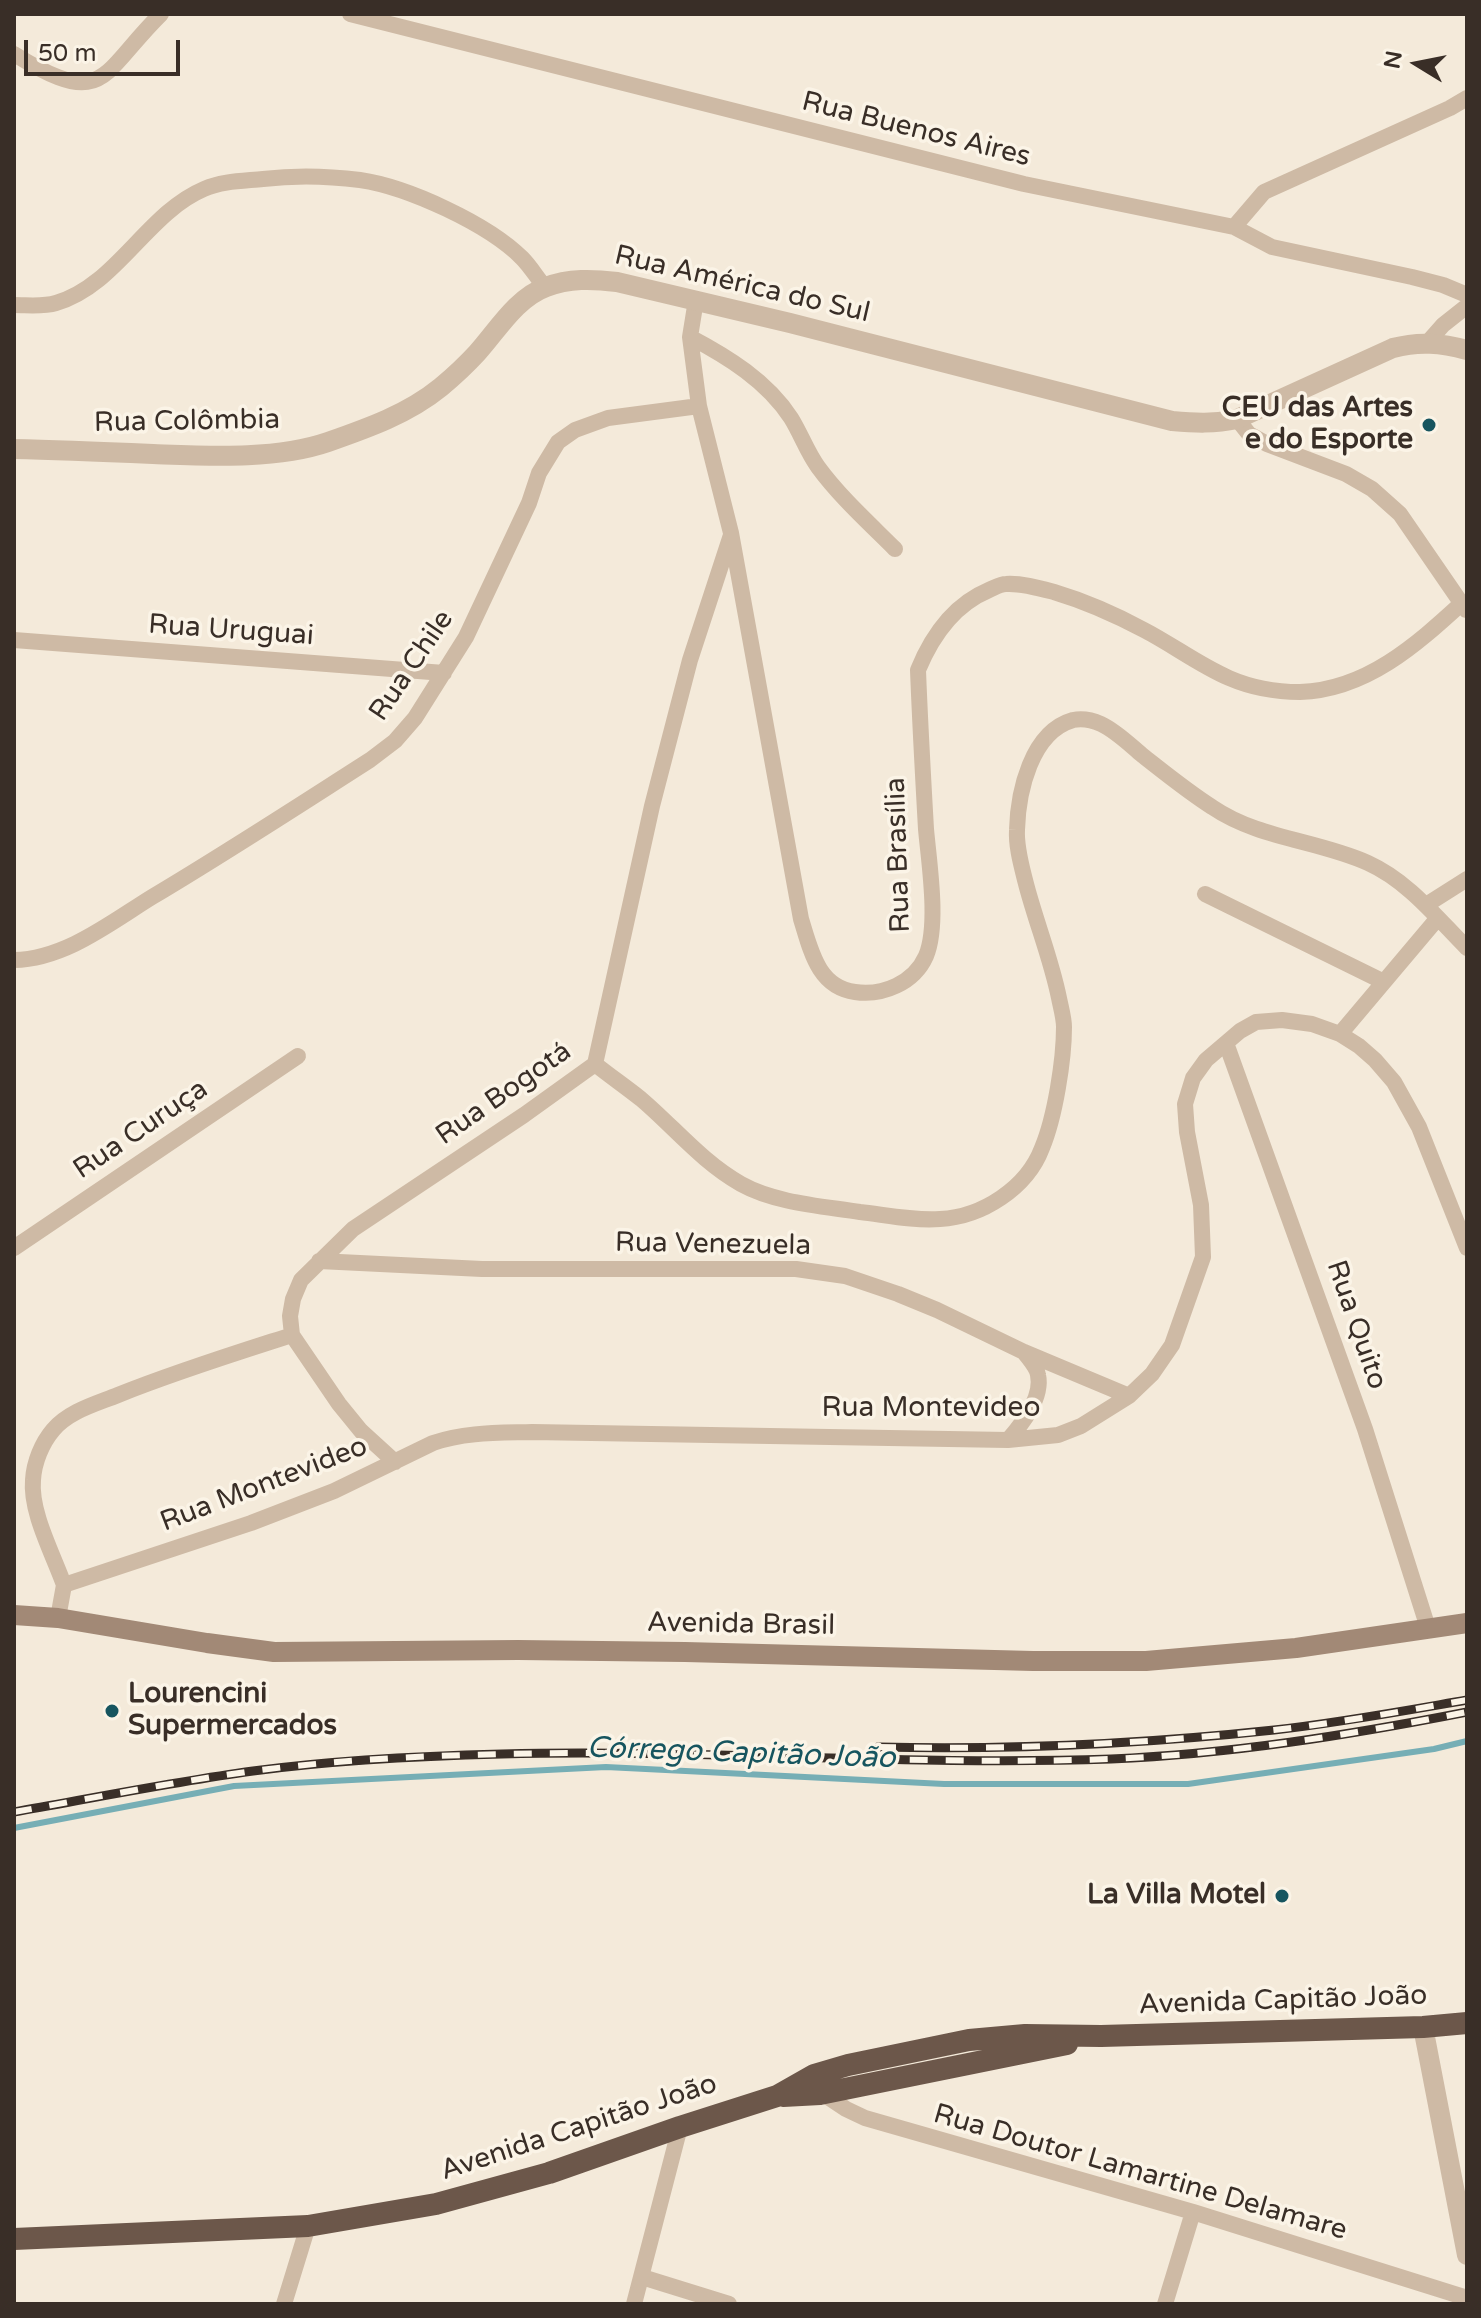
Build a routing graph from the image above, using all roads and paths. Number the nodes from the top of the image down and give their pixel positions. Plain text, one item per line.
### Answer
1 (161, 14) edge
2 (350, 14) edge
3 (14, 54) edge
4 (1467, 98) edge
5 (1234, 227) junction
6 (545, 287) junction
7 (1467, 295) edge
8 (696, 300) junction
9 (14, 305) edge
10 (1467, 306) edge
11 (690, 337) junction
12 (1428, 342) junction
13 (1467, 350) edge
14 (699, 406) junction
15 (1237, 419) junction
16 (14, 449) edge
17 (731, 533) junction
18 (895, 549) dead end
19 (1465, 607) edge
20 (14, 640) edge
21 (444, 673) junction
22 (1467, 879) edge
23 (1205, 894) dead end
24 (1426, 905) junction
25 (1437, 919) junction
26 (1467, 948) edge
27 (14, 960) edge
28 (1384, 982) junction
29 (1340, 1034) junction
30 (1226, 1043) junction
31 (298, 1056) dead end
32 (595, 1064) junction
33 (14, 1248) edge
34 (1467, 1248) edge
35 (319, 1261) junction
36 (292, 1335) junction
37 (1024, 1352) junction
38 (1129, 1396) junction
39 (1008, 1440) junction
40 (395, 1462) junction
41 (64, 1585) junction
42 (14, 1615) edge
43 (58, 1618) junction
44 (1467, 1623) edge
45 (1428, 1628) junction
46 (1467, 2023) edge
47 (1423, 2027) junction
48 (817, 2084) junction
49 (680, 2127) junction
50 (1193, 2212) junction
51 (308, 2226) junction
52 (14, 2239) edge
53 (1467, 2255) edge
54 (642, 2277) junction
55 (1467, 2298) edge
56 (284, 2304) edge
57 (634, 2304) edge
58 (729, 2304) edge
59 (1165, 2304) edge

1 - 3 street
2 - 5 street, Rua Buenos Aires
4 - 5 street
5 - 7 street, Rua Buenos Aires
6 - 8 street, Rua América do Sul
6 - 9 street
6 - 16 street, Rua Colômbia
8 - 11 street, Rua Brasília
8 - 15 street, Rua América do Sul
10 - 12 street
11 - 14 street, Rua Brasília
11 - 18 street
12 - 13 street
12 - 15 street, Rua América do Sul
14 - 17 street, Rua Brasília
14 - 21 street, Rua Chile
15 - 19 street
17 - 19 street, Rua Brasília
17 - 32 street, Rua Bogotá
20 - 21 street, Rua Uruguai
21 - 27 street, Rua Chile
22 - 24 street
23 - 28 street
24 - 25 street
24 - 32 street
25 - 26 street
25 - 28 street
28 - 29 street
29 - 30 street, Rua Montevideo
29 - 34 street, Rua Montevideo
30 - 38 street, Rua Montevideo
30 - 45 street, Rua Quito
31 - 33 street, Rua Curuça
32 - 35 street, Rua Bogotá
35 - 36 street, Rua Bogotá
35 - 37 street, Rua Venezuela
36 - 40 street
36 - 41 street
37 - 38 street, Rua Venezuela
37 - 39 street
38 - 39 street, Rua Montevideo
39 - 40 street, Rua Montevideo
40 - 41 street, Rua Montevideo
41 - 43 street
42 - 43 main road, Avenida Brasil
43 - 45 main road, Avenida Brasil
44 - 45 main road, Avenida Brasil
46 - 47 highway, Avenida Capitão João
47 - 48 highway, Avenida Capitão João
47 - 53 street
48 - 49 highway, Avenida Capitão João
48 - 50 street, Rua Doutor Lamartine Delamare
49 - 51 highway, Avenida Capitão João
49 - 54 street
50 - 55 street, Rua Doutor Lamartine Delamare
50 - 59 street
51 - 52 highway, Avenida Capitão João
51 - 56 street
54 - 57 street
54 - 58 street

